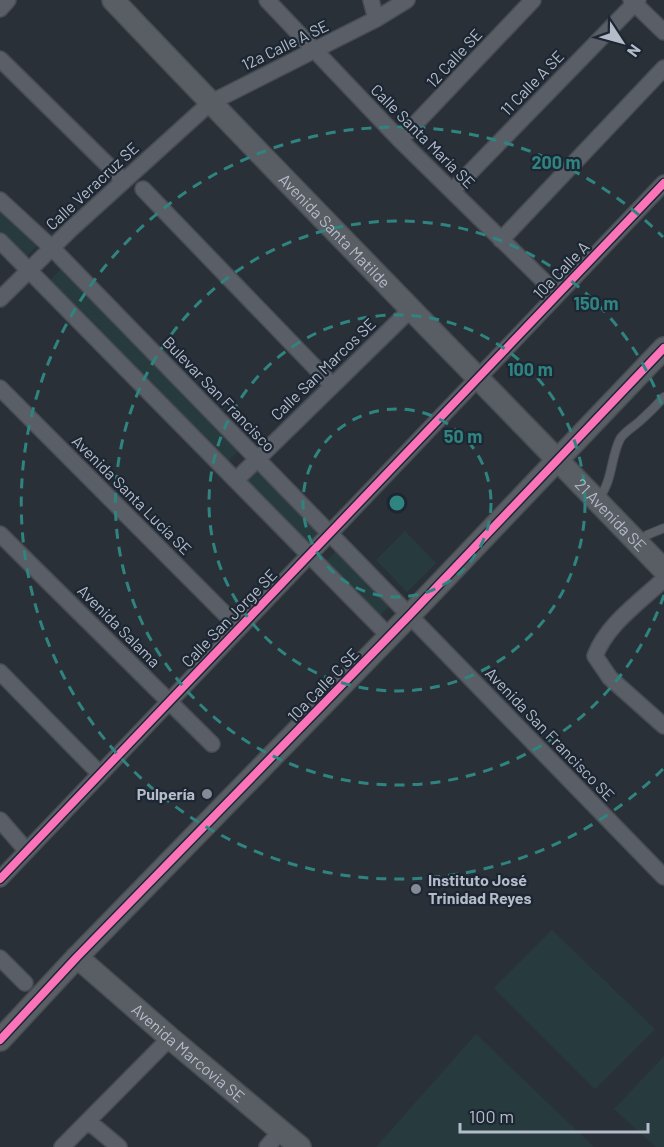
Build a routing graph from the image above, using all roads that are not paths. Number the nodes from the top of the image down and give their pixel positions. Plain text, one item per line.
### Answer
1 (8, 0) edge
2 (113, 0) edge
3 (267, 0) edge
4 (371, 0) edge
5 (406, 0) edge
6 (533, 0) edge
7 (634, 1) edge
8 (0, 9) edge
9 (376, 19) junction
10 (664, 32) edge
11 (315, 51) junction
12 (0, 59) edge
13 (664, 68) edge
14 (210, 103) junction
15 (400, 140) junction
16 (123, 181) junction
17 (664, 183) edge
18 (143, 189) dead end
19 (452, 191) junction
20 (0, 200) edge
21 (501, 240) junction
22 (0, 241) edge
23 (52, 248) junction
24 (30, 270) junction
25 (557, 294) junction
26 (0, 299) edge
27 (411, 309) junction
28 (664, 348) edge
29 (478, 376) junction
30 (332, 385) junction
31 (0, 388) edge
32 (664, 397) edge
33 (256, 459) junction
34 (557, 459) junction
35 (236, 480) junction
36 (597, 500) junction
37 (664, 528) edge
38 (0, 534) edge
39 (329, 534) junction
40 (638, 544) junction
41 (309, 554) junction
42 (664, 570) edge
43 (664, 579) edge
44 (410, 616) junction
45 (239, 628) junction
46 (389, 636) junction
47 (0, 672) edge
48 (169, 701) junction
49 (664, 726) edge
50 (212, 744) dead end
51 (100, 774) junction
52 (0, 820) edge
53 (27, 851) junction
54 (664, 877) edge
55 (0, 879) edge
56 (0, 957) edge
57 (77, 957) junction
58 (25, 983) dead end
59 (170, 1038) junction
60 (0, 1040) edge
61 (88, 1121) junction
62 (274, 1139) edge
63 (62, 1147) edge
64 (119, 1147) edge
65 (300, 1147) edge

1 - 8 street
2 - 14 street, Avenida Santa Matilde
3 - 11 street, Calle Santa María SE
4 - 9 street
5 - 9 street, 12a Calle A SE
6 - 15 street, 12 Calle SE
7 - 10 street
7 - 19 street, 11 Calle A SE
9 - 11 street, 12a Calle A SE
11 - 14 street, 12a Calle A SE
11 - 15 street, Calle Santa María SE
12 - 16 street
13 - 21 street
14 - 16 street, Calle Veracruz SE
14 - 27 street, Avenida Santa Matilde
15 - 19 street, Calle Santa María SE
16 - 23 street, Calle Veracruz SE
17 - 25 street, 10a Calle A
18 - 30 street
19 - 21 street, Calle Santa María SE
20 - 23 street, Bulevar San Francisco
21 - 25 street, Calle Santa María SE
22 - 24 street
23 - 24 street, Calle Veracruz SE
23 - 33 street, Bulevar San Francisco
24 - 26 street, Calle Veracruz SE
24 - 35 street
25 - 29 street, 10a Calle A
27 - 29 street, Avenida Santa Matilde
27 - 30 street, Calle San Marcos SE
28 - 34 street, 10a Calle C SE
29 - 34 street, Avenida Santa Matilde
29 - 39 street, Calle San Jorge SE
30 - 33 street, Calle San Marcos SE
31 - 45 street, Avenida Santa Lucía SE
32 - 36 lane
33 - 35 street, Calle San Marcos SE
33 - 39 street, Bulevar San Francisco
34 - 36 street, 21 Avenida SE
34 - 44 street, 10a Calle C SE
35 - 41 street
36 - 40 street, 21 Avenida SE
37 - 40 lane
38 - 48 street, Avenida Salama
39 - 41 street, Calle San Jorge SE
39 - 44 street, Bulevar San Francisco
40 - 42 street, 21 Avenida SE
41 - 45 street, Calle San Jorge SE
41 - 46 street
43 - 49 street
44 - 46 street, 10a Calle C SE
44 - 54 street, Avenida San Francisco SE
45 - 48 street, Calle San Jorge SE
46 - 57 street, 10a Calle C SE
47 - 51 street
48 - 50 street, Avenida Salama
48 - 51 street, Calle San Jorge SE
51 - 53 street, Calle San Jorge SE
52 - 53 street
53 - 55 street, Calle San Jorge SE
56 - 58 street
57 - 59 street, Avenida Marcovia SE
57 - 60 street, 10a Calle C SE
59 - 61 street
59 - 62 street, Avenida Marcovia SE
61 - 63 street
61 - 64 street
62 - 65 street, Avenida Marcovia SE

